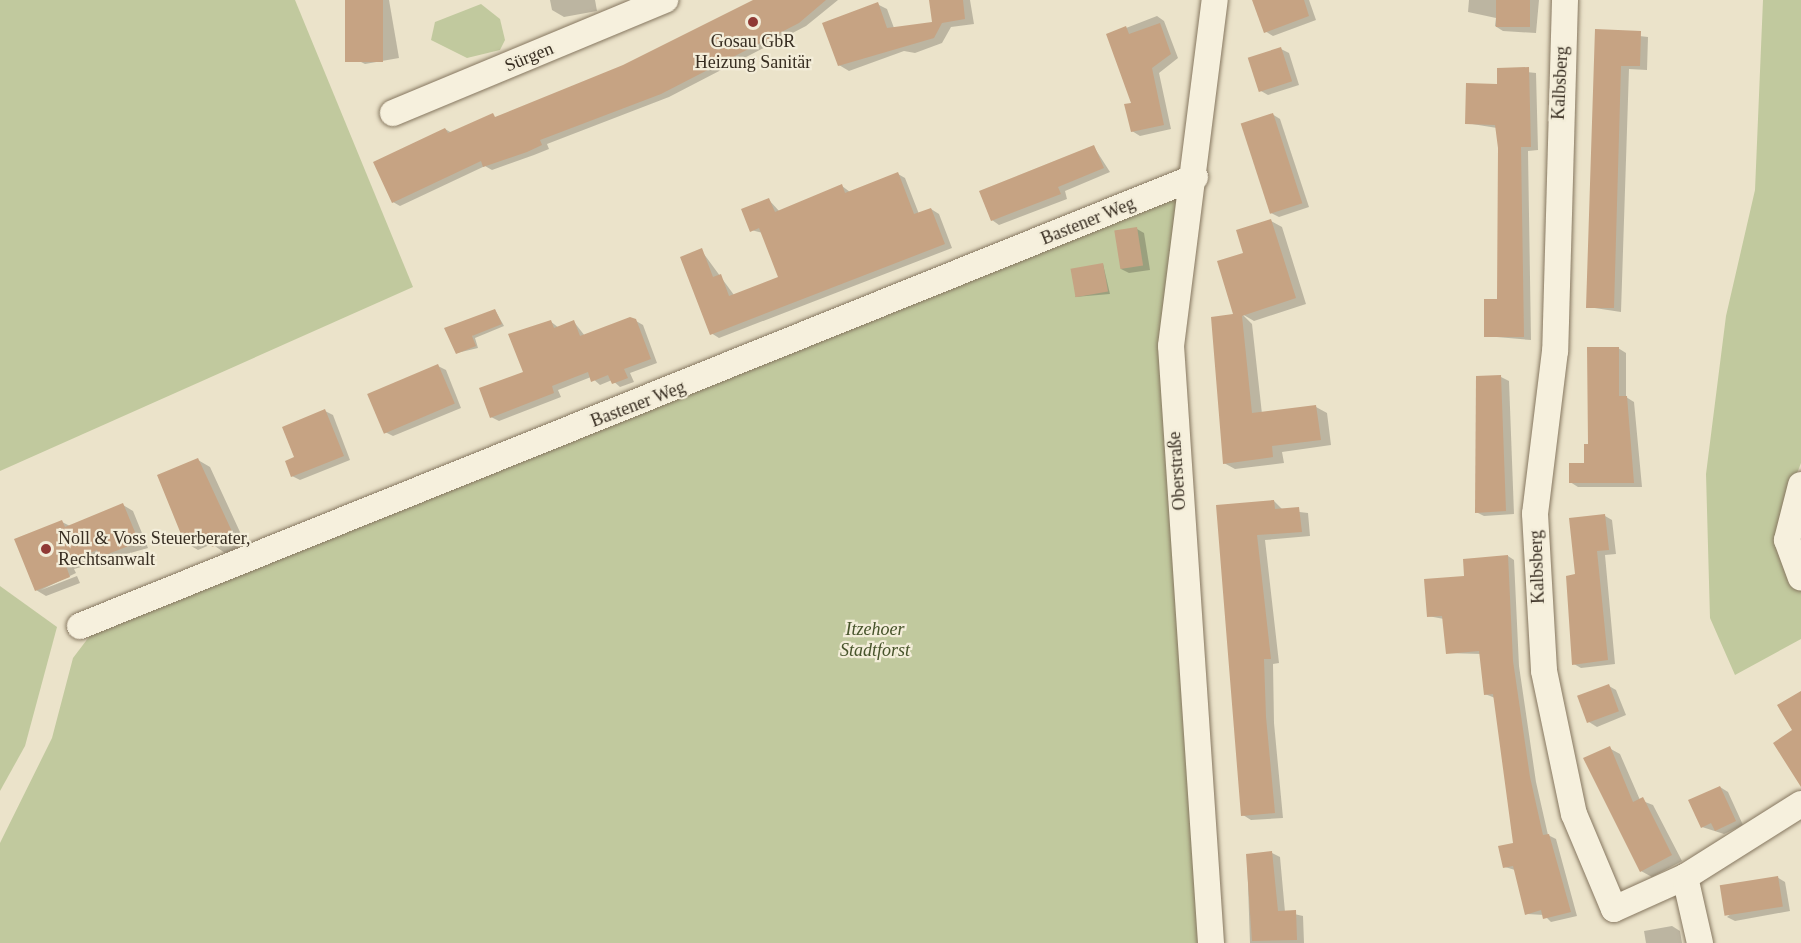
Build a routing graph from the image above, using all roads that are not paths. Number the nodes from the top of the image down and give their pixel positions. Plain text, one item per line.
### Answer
1 (665, 0) edge
2 (1215, 0) edge
3 (1565, 0) edge
4 (393, 113) dead end
5 (1195, 177) junction
6 (1801, 485) edge
7 (1801, 578) edge
8 (80, 626) dead end
9 (1801, 804) edge
10 (1686, 877) junction
11 (1211, 943) edge
12 (1700, 943) edge

1 - 4 street, Sürgen
2 - 5 street, Oberstraße
3 - 10 street, Kalbsberg
5 - 8 street, Bastener Weg
5 - 11 street, Oberstraße
6 - 7 street
9 - 10 street, Kalbsberg
10 - 12 street

